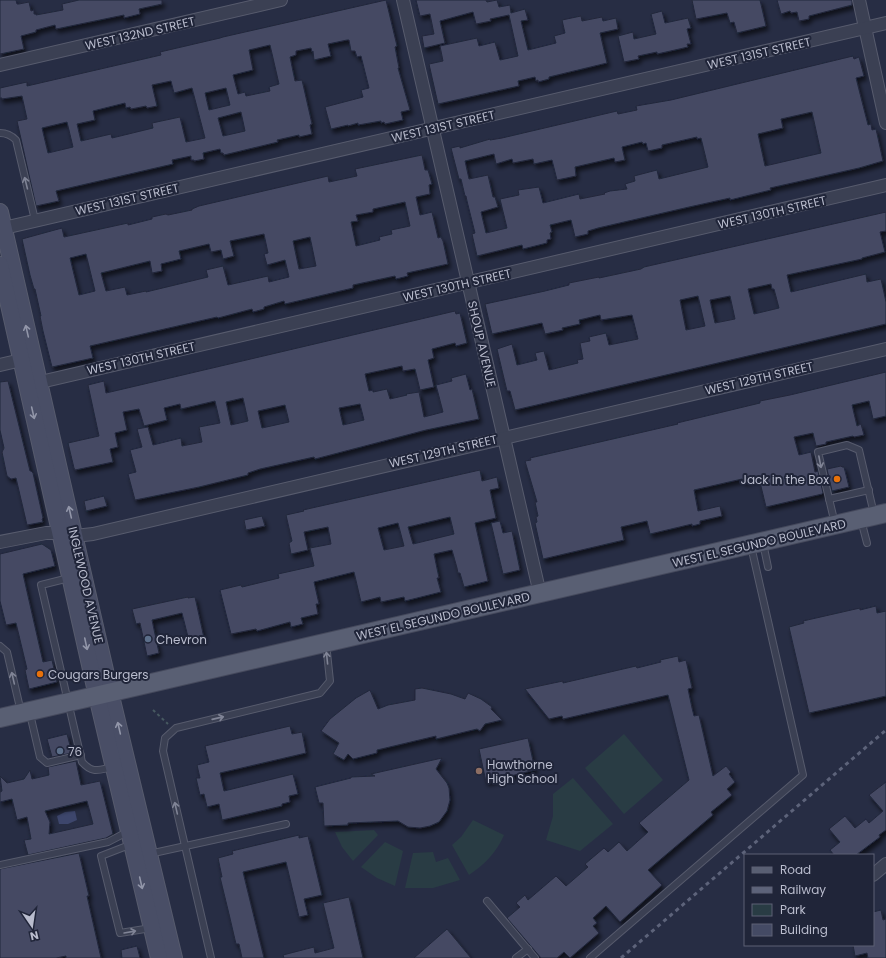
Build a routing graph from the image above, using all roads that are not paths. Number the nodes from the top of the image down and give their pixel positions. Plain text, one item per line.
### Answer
1 (280, 0) edge
2 (403, 0) edge
3 (859, 0) edge
4 (886, 23) edge
5 (865, 27) junction
6 (0, 65) edge
7 (886, 123) edge
8 (433, 129) junction
9 (0, 133) edge
10 (886, 185) edge
11 (0, 212) edge
12 (35, 220) junction
13 (2, 228) edge
14 (0, 266) edge
15 (468, 282) junction
16 (886, 349) edge
17 (27, 358) junction
18 (0, 365) edge
19 (33, 383) junction
20 (504, 437) junction
21 (869, 490) junction
22 (829, 499) junction
23 (874, 516) edge
24 (835, 525) junction
25 (68, 535) junction
26 (0, 542) edge
27 (756, 543) junction
28 (867, 543) dead end
29 (768, 567) dead end
30 (71, 578) junction
31 (540, 594) junction
32 (326, 643) junction
33 (0, 646) edge
34 (104, 694) junction
35 (68, 702) junction
36 (25, 712) junction
37 (0, 718) edge
38 (81, 755) junction
39 (121, 766) junction
40 (286, 824) dead end
41 (185, 846) junction
42 (136, 847) junction
43 (886, 864) edge
44 (0, 865) edge
45 (874, 874) edge
46 (487, 900) dead end
47 (152, 928) junction
48 (528, 949) junction
49 (159, 958) edge
50 (174, 958) edge
51 (211, 958) edge
52 (516, 958) edge
53 (535, 958) edge
54 (590, 958) edge

1 - 6 street, WEST 132ND STREET
2 - 8 street, SHOUP AVENUE
3 - 5 street
4 - 5 street, WEST 131ST STREET
5 - 7 street
5 - 8 street, WEST 131ST STREET
8 - 12 street, WEST 131ST STREET
8 - 15 street, SHOUP AVENUE
12 -> 9 lane
10 - 15 street, WEST 130TH STREET
11 - 13 main road, INGLEWOOD AVENUE
12 - 13 street, WEST 131ST STREET
17 -> 13 main road, INGLEWOOD AVENUE
14 - 17 main road, INGLEWOOD AVENUE
15 - 19 street, WEST 130TH STREET
15 - 20 street, SHOUP AVENUE
16 - 20 street, WEST 129TH STREET
17 - 18 street
17 - 19 main road, INGLEWOOD AVENUE
19 - 25 main road, INGLEWOOD AVENUE
20 - 25 street, WEST 129TH STREET
20 - 31 street, SHOUP AVENUE
21 - 22 lane
21 -> 22 lane
21 - 23 lane
22 - 24 lane
23 - 24 main road, WEST EL SEGUNDO BOULEVARD
23 - 28 lane
24 - 27 main road, WEST EL SEGUNDO BOULEVARD
25 - 26 street, WEST 129TH STREET
25 - 30 main road, INGLEWOOD AVENUE
25 - 34 main road, INGLEWOOD AVENUE
27 - 29 lane
27 - 31 main road, WEST EL SEGUNDO BOULEVARD
27 - 54 lane
30 -> 34 main road, INGLEWOOD AVENUE
30 - 35 lane
31 - 32 main road, WEST EL SEGUNDO BOULEVARD
32 - 34 main road, WEST EL SEGUNDO BOULEVARD
41 -> 32 lane
36 -> 33 lane
34 - 35 main road, WEST EL SEGUNDO BOULEVARD
34 - 39 main road, INGLEWOOD AVENUE
35 - 36 main road, WEST EL SEGUNDO BOULEVARD
35 - 38 lane
36 - 37 main road, WEST EL SEGUNDO BOULEVARD
36 - 38 lane
38 - 39 lane
39 - 42 main road, INGLEWOOD AVENUE
39 - 42 main road, INGLEWOOD AVENUE
40 - 41 lane
41 - 42 lane
41 - 51 lane
42 - 44 lane
42 -> 47 main road, INGLEWOOD AVENUE
42 -> 47 lane
42 - 50 main road, INGLEWOOD AVENUE
43 - 45 street
46 - 48 lane
47 - 49 main road, INGLEWOOD AVENUE
48 - 52 lane
48 - 53 lane

